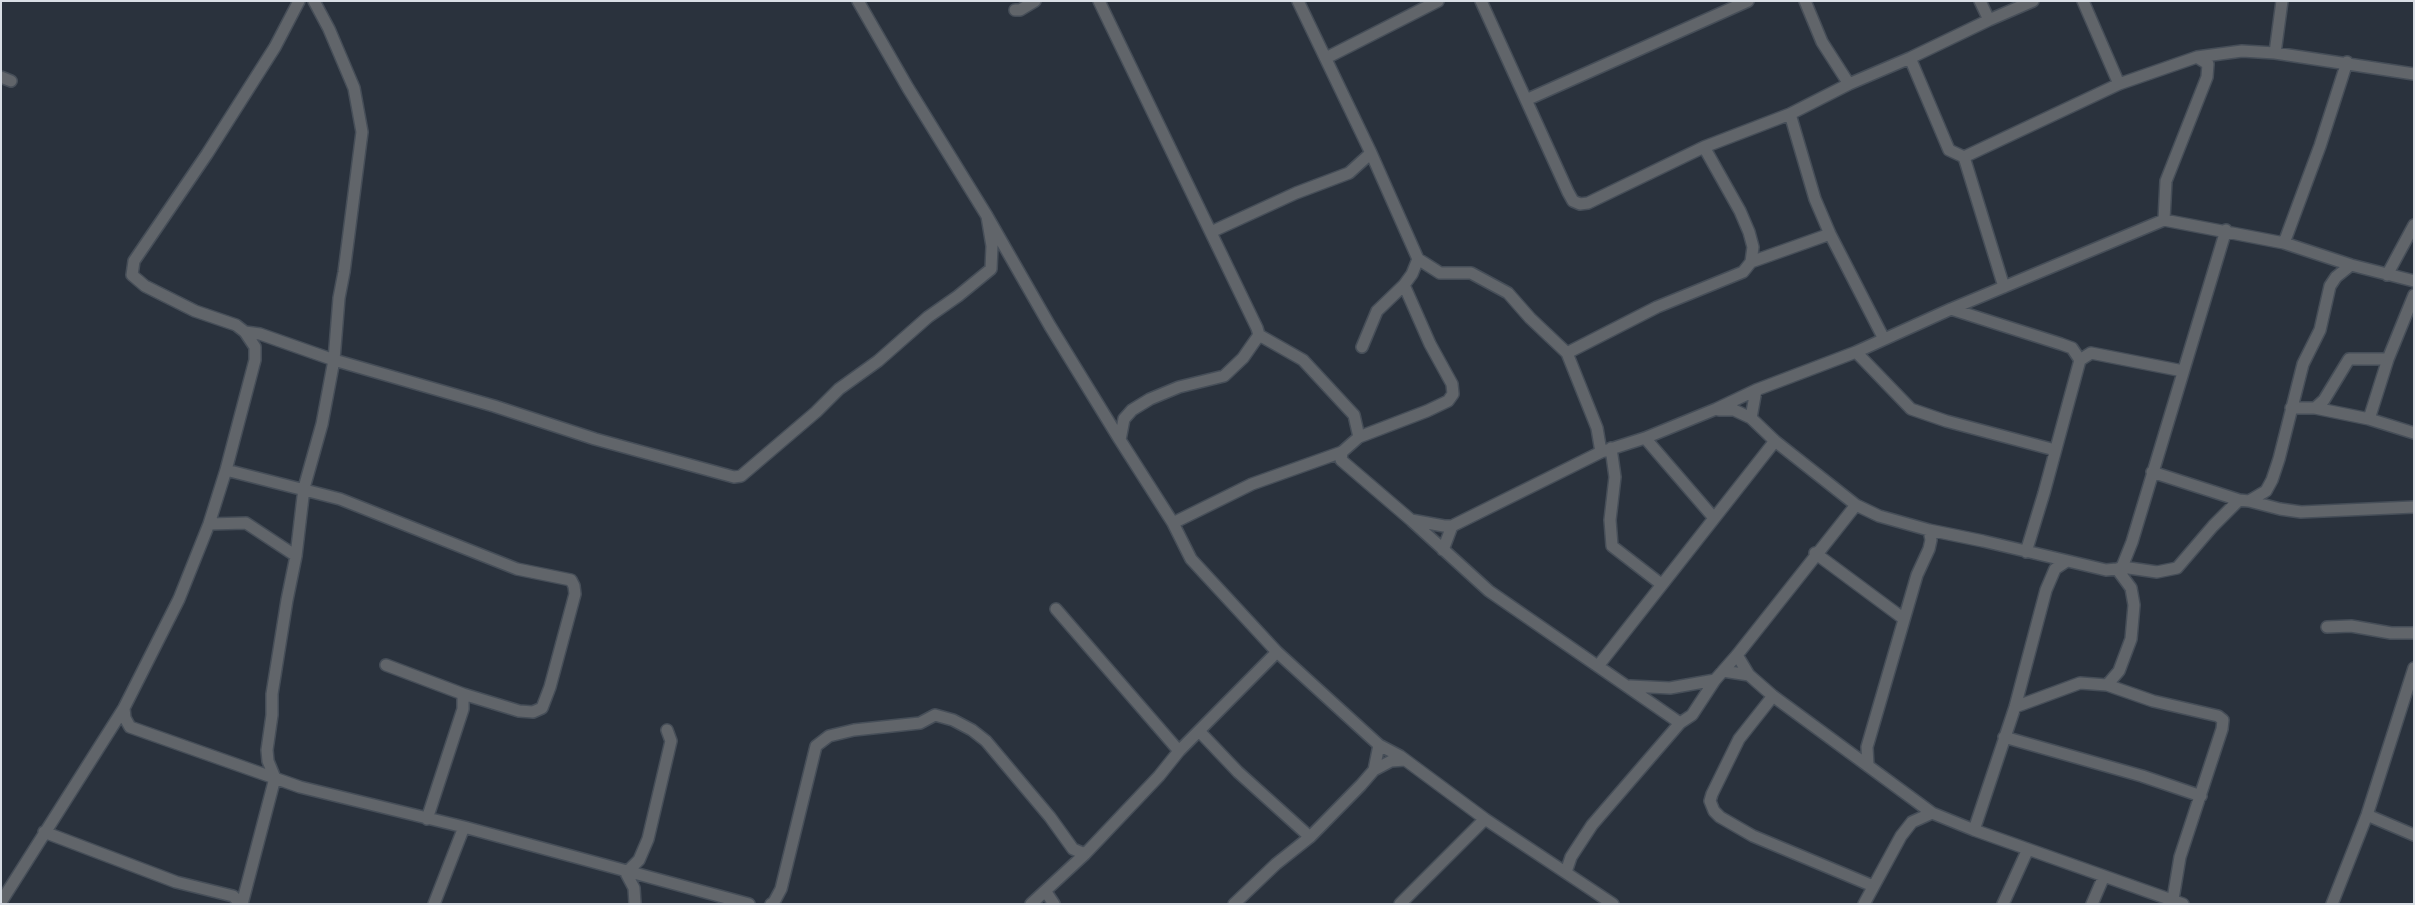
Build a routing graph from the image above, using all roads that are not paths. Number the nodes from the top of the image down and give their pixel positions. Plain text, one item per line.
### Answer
1 (298, 1) edge
2 (314, 1) edge
3 (858, 1) edge
4 (1035, 1) edge
5 (1099, 1) edge
6 (1298, 1) edge
7 (1438, 1) edge
8 (1481, 1) edge
9 (1748, 1) edge
10 (1805, 1) edge
11 (1980, 1) edge
12 (2033, 1) edge
13 (2083, 1) edge
14 (2282, 1) edge
15 (1015, 10) dead end
16 (1989, 20) junction
17 (2276, 52) junction
18 (2197, 56) junction
19 (1326, 58) junction
20 (1910, 58) junction
21 (2347, 62) junction
22 (2414, 74) edge
23 (1849, 84) junction
24 (2119, 84) junction
25 (1526, 100) junction
26 (1790, 114) junction
27 (1704, 147) junction
28 (1371, 153) junction
29 (1964, 158) junction
30 (987, 216) junction
31 (2164, 220) junction
32 (2414, 225) edge
33 (2226, 230) junction
34 (1211, 232) junction
35 (1830, 234) junction
36 (2284, 243) junction
37 (1418, 259) junction
38 (1751, 262) junction
39 (2351, 265) junction
40 (2387, 274) junction
41 (2414, 281) edge
42 (1404, 285) junction
43 (2004, 287) junction
44 (2414, 295) edge
45 (1950, 309) junction
46 (245, 332) junction
47 (1259, 335) junction
48 (1884, 338) junction
49 (1362, 347) dead end
50 (1856, 352) junction
51 (1567, 353) junction
52 (334, 360) junction
53 (2080, 360) junction
54 (2388, 360) junction
55 (2183, 372) junction
56 (1756, 390) junction
57 (2291, 408) junction
58 (2315, 408) junction
59 (1716, 410) junction
60 (1751, 418) junction
61 (2370, 419) junction
62 (2414, 433) edge
63 (1359, 436) junction
64 (1645, 438) junction
65 (1120, 440) junction
66 (1776, 441) junction
67 (1606, 450) junction
68 (2055, 450) junction
69 (1342, 452) junction
70 (226, 470) junction
71 (2152, 472) junction
72 (304, 488) junction
73 (2266, 491) junction
74 (2244, 500) junction
75 (1856, 505) junction
76 (2270, 506) junction
77 (2414, 507) edge
78 (1714, 518) junction
79 (1411, 520) junction
80 (1173, 523) junction
81 (209, 524) junction
82 (1452, 526) junction
83 (1929, 530) junction
84 (1443, 550) junction
85 (2026, 552) junction
86 (1815, 553) junction
87 (296, 556) junction
88 (2067, 561) junction
89 (2119, 568) junction
90 (1661, 584) junction
91 (1056, 609) dead end
92 (1904, 619) junction
93 (2327, 627) dead end
94 (2414, 633) edge
95 (1277, 652) junction
96 (1738, 655) junction
97 (386, 665) dead end
98 (1598, 666) junction
99 (2414, 668) edge
100 (1723, 671) junction
101 (1749, 674) junction
102 (1715, 680) junction
103 (2107, 685) junction
104 (1629, 686) junction
105 (463, 694) junction
106 (1773, 696) junction
107 (2408, 700) edge
108 (2015, 707) junction
109 (124, 708) junction
110 (1680, 723) junction
111 (667, 730) dead end
112 (1199, 731) junction
113 (2004, 738) junction
114 (1379, 745) junction
115 (1866, 747) junction
116 (1179, 751) junction
117 (1849, 752) junction
118 (1405, 760) junction
119 (268, 761) junction
120 (1868, 766) junction
121 (1374, 770) junction
122 (258, 774) junction
123 (275, 778) junction
124 (2201, 796) junction
125 (1932, 813) junction
126 (2367, 814) junction
127 (427, 819) junction
128 (1485, 819) junction
129 (464, 827) junction
130 (1974, 830) junction
131 (44, 832) junction
132 (2414, 835) edge
133 (1310, 837) junction
134 (2028, 849) junction
135 (1085, 854) junction
136 (1566, 872) junction
137 (626, 873) junction
138 (2104, 876) junction
139 (1873, 886) junction
140 (1046, 892) junction
141 (2, 900) edge
142 (2178, 902) edge
143 (241, 904) edge
144 (434, 904) edge
145 (635, 904) edge
146 (749, 904) edge
147 (770, 904) edge
148 (1030, 904) edge
149 (1054, 904) edge
150 (1234, 904) edge
151 (1400, 904) edge
152 (1612, 904) edge
153 (1864, 904) edge
154 (2003, 904) edge
155 (2092, 904) edge
156 (2332, 904) edge

1 - 46 street
2 - 52 street
3 - 30 street
4 - 15 street
5 - 34 street
6 - 19 street
7 - 19 street
8 - 25 street
9 - 25 street
10 - 23 street
11 - 16 street
12 - 16 street
13 - 24 street
14 - 17 street
16 - 20 street
17 - 18 street
17 - 21 street
18 - 24 street
18 - 31 street
19 - 28 street
20 - 23 street
20 - 29 street
21 - 22 street
21 - 36 street
23 - 26 street
24 - 29 street
25 - 27 street
26 - 27 street
26 - 35 street
27 - 38 street
28 - 34 street
28 - 37 street
29 - 43 street
30 - 52 street
30 - 65 street
31 - 33 street
31 - 43 street
32 - 40 street
33 - 36 street
33 - 55 street
34 - 47 street
35 - 38 street
35 - 48 street
36 - 39 street
37 - 42 street
37 - 51 street
38 - 51 street
39 - 40 street
39 - 57 street
40 - 41 street
42 - 49 street
42 - 63 street
43 - 45 street
44 - 54 street
45 - 48 street
45 - 53 street
46 - 52 street
46 - 70 street
47 - 63 street
47 - 65 street
48 - 50 street
50 - 56 street
50 - 68 street
51 - 67 street
52 - 72 street
53 - 55 street
53 - 68 street
54 - 58 street
54 - 61 street
55 - 71 street
56 - 59 street
56 - 60 street
57 - 58 street
57 - 73 street
58 - 61 street
59 - 60 street
59 - 64 street
60 - 66 street
61 - 62 street
63 - 69 street
64 - 67 street
64 - 78 street
65 - 80 street
66 - 75 street
66 - 78 street
67 - 82 street
67 - 90 street
68 - 85 street
69 - 79 street
69 - 80 street
70 - 72 street
70 - 81 street
71 - 74 street
71 - 89 street
72 - 87 street
72 - 105 street
73 - 74 street
73 - 76 street
74 - 76 street
74 - 89 street
75 - 83 street
75 - 86 street
76 - 77 street
78 - 90 street
79 - 82 street
79 - 84 street
80 - 95 street
81 - 87 street
81 - 109 street
82 - 84 street
83 - 85 street
83 - 92 street
84 - 98 street
85 - 88 street
86 - 92 street
86 - 96 street
87 - 119 street
88 - 89 street
88 - 108 street
89 - 103 street
90 - 98 street
91 - 116 street
92 - 115 street
93 - 94 street
95 - 112 street
95 - 114 street
96 - 100 street
96 - 101 street
97 - 105 street
98 - 104 street
99 - 107 street
100 - 101 street
100 - 102 street
101 - 106 street
102 - 104 street
102 - 110 street
103 - 108 street
103 - 124 street
104 - 110 street
105 - 127 street
106 - 117 street
106 - 139 street
107 - 126 street
108 - 113 street
109 - 122 street
109 - 131 street
110 - 136 street
111 - 137 street
112 - 116 street
112 - 133 street
113 - 124 street
113 - 130 street
114 - 118 street
114 - 121 street
115 - 117 street
115 - 120 street
116 - 135 street
117 - 120 street
118 - 121 street
118 - 128 street
119 - 122 street
119 - 123 street
120 - 125 street
121 - 133 street
122 - 123 street
123 - 127 street
123 - 143 street
124 - 142 street
125 - 130 street
125 - 139 street
126 - 132 street
126 - 156 street
127 - 129 street
128 - 136 street
128 - 151 street
129 - 137 street
129 - 144 street
130 - 134 street
131 - 141 street
131 - 143 street
133 - 150 street
134 - 138 street
134 - 154 street
135 - 140 street
135 - 147 street
136 - 152 street
137 - 145 street
137 - 146 street
138 - 142 street
138 - 155 street
139 - 153 street
140 - 148 street
140 - 149 street

